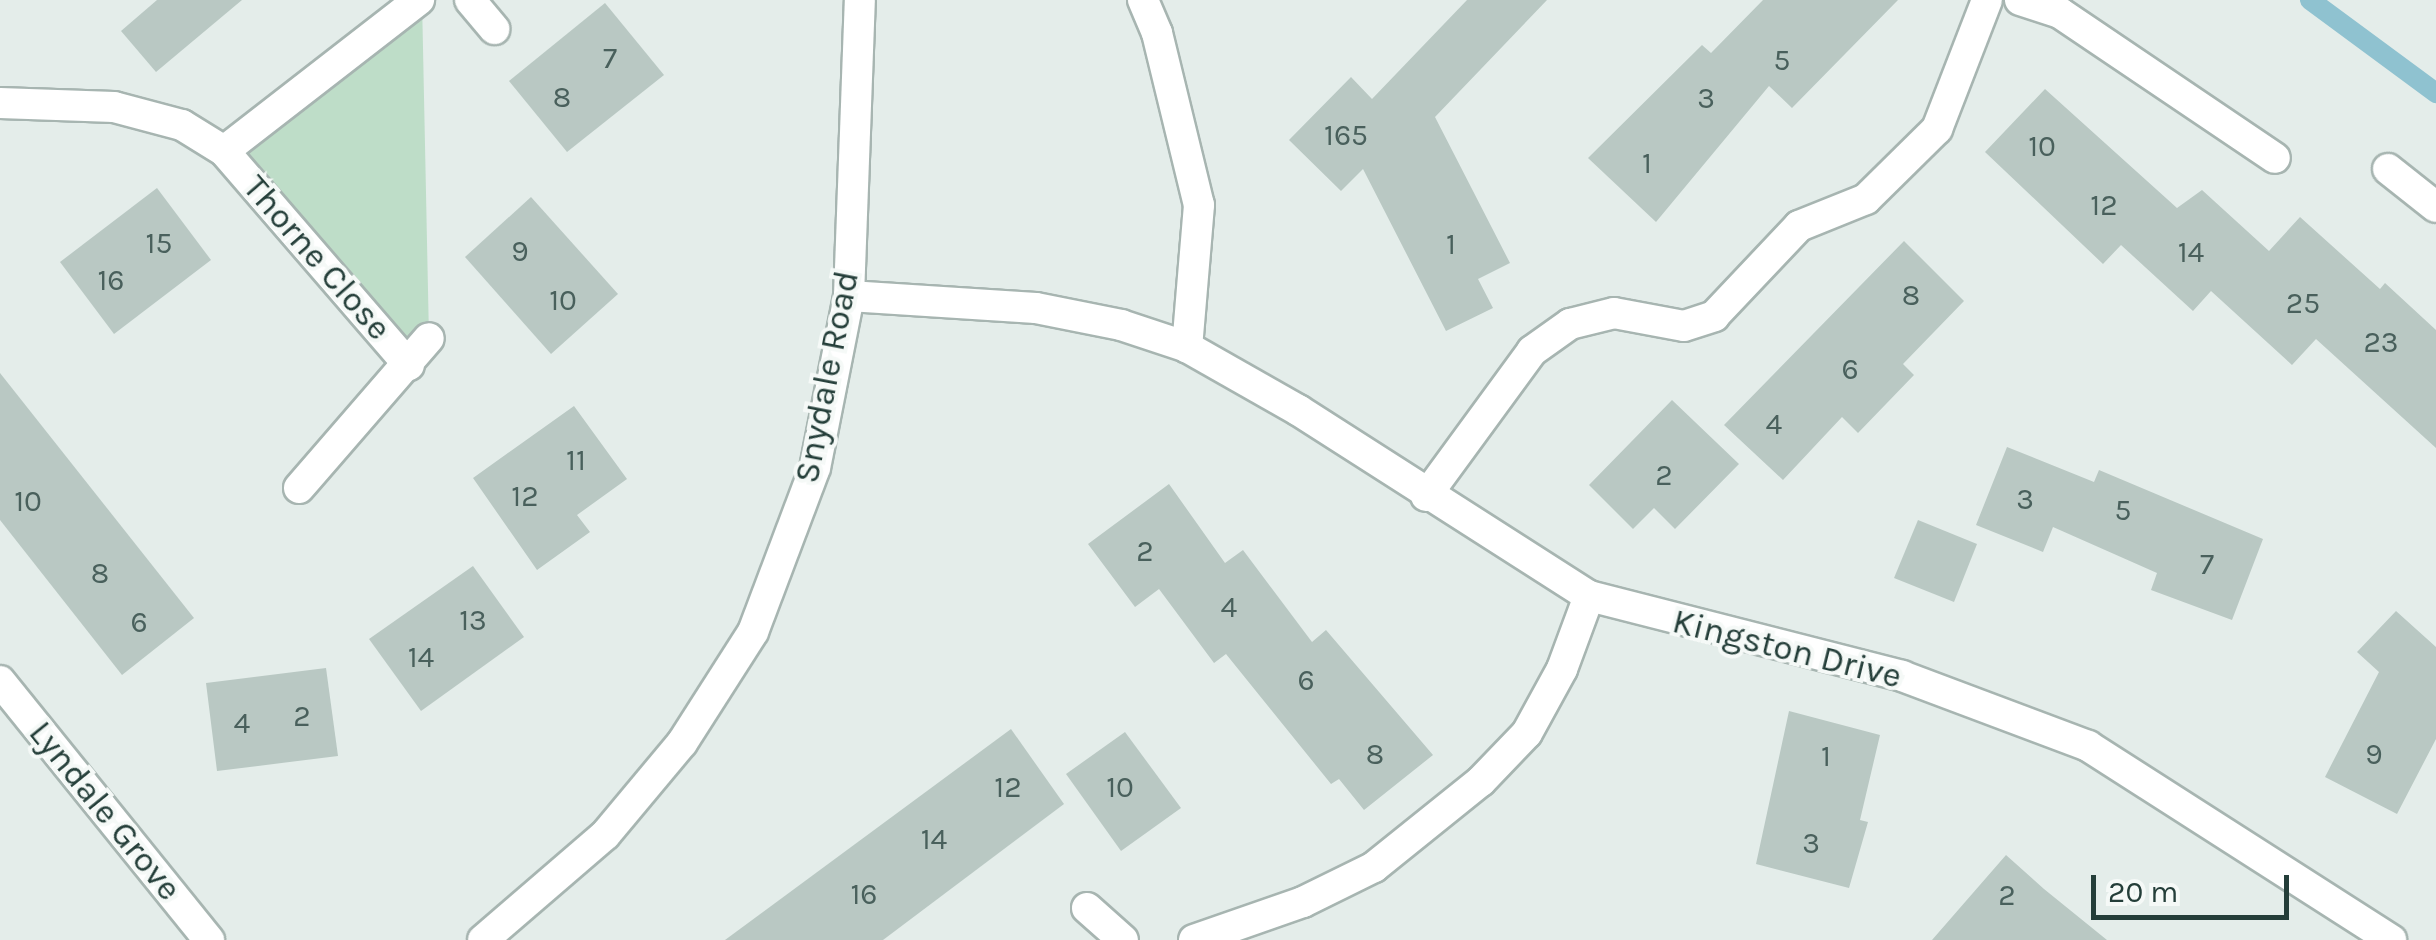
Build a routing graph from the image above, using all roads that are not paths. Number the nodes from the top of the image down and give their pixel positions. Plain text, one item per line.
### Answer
1 (418, 0) edge
2 (470, 0) edge
3 (860, 0) edge
4 (1143, 0) edge
5 (1987, 0) edge
6 (2020, 0) edge
7 (494, 29) dead end
8 (0, 103) edge
9 (224, 152) junction
10 (2275, 158) dead end
11 (2388, 170) dead end
12 (2436, 207) edge
13 (849, 296) junction
14 (429, 338) dead end
15 (1187, 347) junction
16 (409, 365) junction
17 (299, 488) dead end
18 (1426, 496) junction
19 (1589, 596) junction
20 (0, 681) edge
21 (1087, 908) dead end
22 (210, 940) edge
23 (483, 940) edge
24 (1123, 940) edge
25 (1194, 940) edge
26 (2392, 940) edge

1 - 9 street, Thorne Close
2 - 7 street
3 - 13 street, Snydale Road
4 - 15 street
5 - 18 street
6 - 10 street
8 - 9 street, Thorne Close
9 - 16 street, Thorne Close
11 - 12 street
13 - 15 street, Kingston Drive
13 - 23 street, Snydale Road
14 - 16 street, Thorne Close
15 - 18 street, Kingston Drive
16 - 17 street, Thorne Close
18 - 19 street, Kingston Drive
19 - 25 street
19 - 26 street, Kingston Drive
20 - 22 street, Lyndale Grove
21 - 24 street

